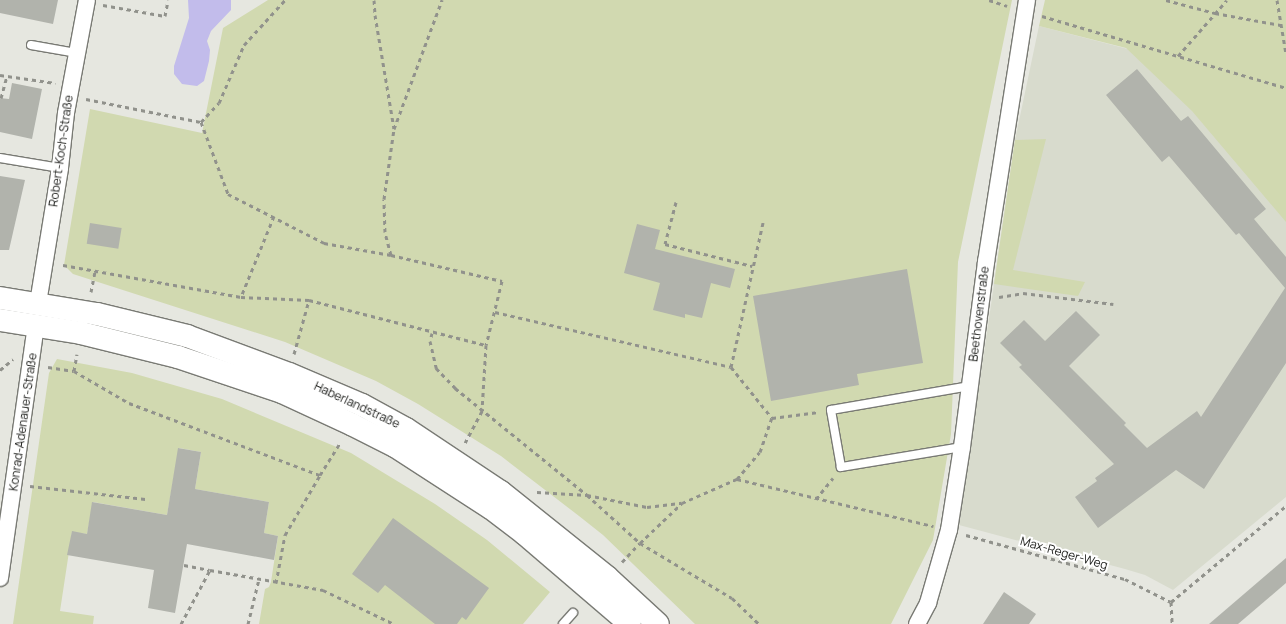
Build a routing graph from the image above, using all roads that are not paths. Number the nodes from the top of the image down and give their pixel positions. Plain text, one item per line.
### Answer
1 (86, 1) edge
2 (1026, 5) edge
3 (31, 45) dead end
4 (77, 53) junction
5 (0, 158) edge
6 (60, 168) junction
7 (0, 298) edge
8 (37, 314) junction
9 (0, 320) edge
10 (970, 386) junction
11 (962, 447) junction
12 (0, 578) edge
13 (573, 612) dead end
14 (563, 624) edge
15 (630, 624) edge
16 (658, 624) edge
17 (917, 624) edge

1 - 4 street, Robert-Koch-Straße
2 - 10 street, Beethovenstraße
3 - 4 lane
4 - 6 street, Robert-Koch-Straße
5 - 6 lane
6 - 8 street, Robert-Koch-Straße
7 - 8 street, Haberlandstraße
8 - 9 street, Haberlandstraße
8 - 12 street, Konrad-Adenauer-Straße
8 - 15 street, Haberlandstraße
8 - 16 street, Haberlandstraße
10 - 11 street, Beethovenstraße
10 - 11 lane
11 - 17 street, Beethovenstraße
13 - 14 lane

